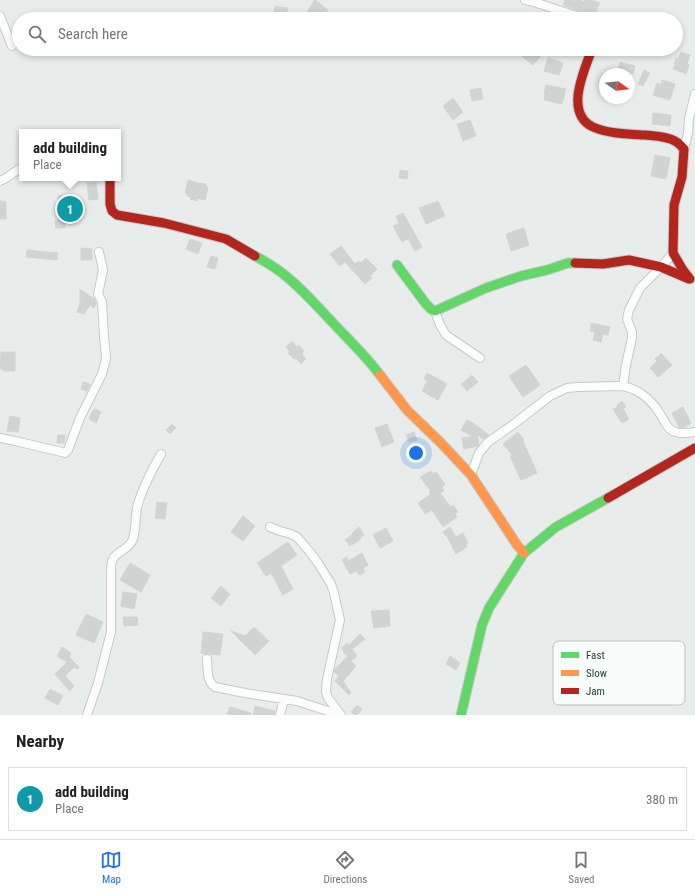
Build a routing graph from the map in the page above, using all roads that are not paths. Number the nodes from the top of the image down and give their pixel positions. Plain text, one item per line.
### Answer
1 (525, 0) edge
2 (565, 12) edge
3 (0, 16) edge
4 (12, 46) dead end
5 (590, 56) edge
6 (695, 94) edge
7 (684, 149) junction
8 (19, 169) edge
9 (0, 181) edge
10 (110, 181) edge
11 (99, 252) dead end
12 (673, 253) junction
13 (397, 265) dead end
14 (662, 267) junction
15 (692, 281) edge
16 (435, 311) junction
17 (480, 358) dead end
18 (623, 386) junction
19 (695, 432) edge
20 (0, 438) edge
21 (695, 448) edge
22 (161, 454) dead end
23 (471, 475) junction
24 (270, 527) dead end
25 (524, 553) junction
26 (207, 659) dead end
27 (284, 699) junction
28 (87, 715) edge
29 (280, 715) edge
30 (340, 715) edge
31 (461, 715) edge

1 - 2 street
3 - 4 street
5 - 7 street
6 - 7 street
7 - 12 street
8 - 9 street
10 - 23 street
11 - 20 street
12 - 14 street
12 - 15 street
13 - 16 street
14 - 15 street
14 - 16 street
14 - 18 street
16 - 17 street
18 - 19 street
18 - 23 street
21 - 25 street
22 - 28 street
23 - 25 street
24 - 30 street
25 - 31 street
26 - 27 street
27 - 29 street
27 - 30 street

